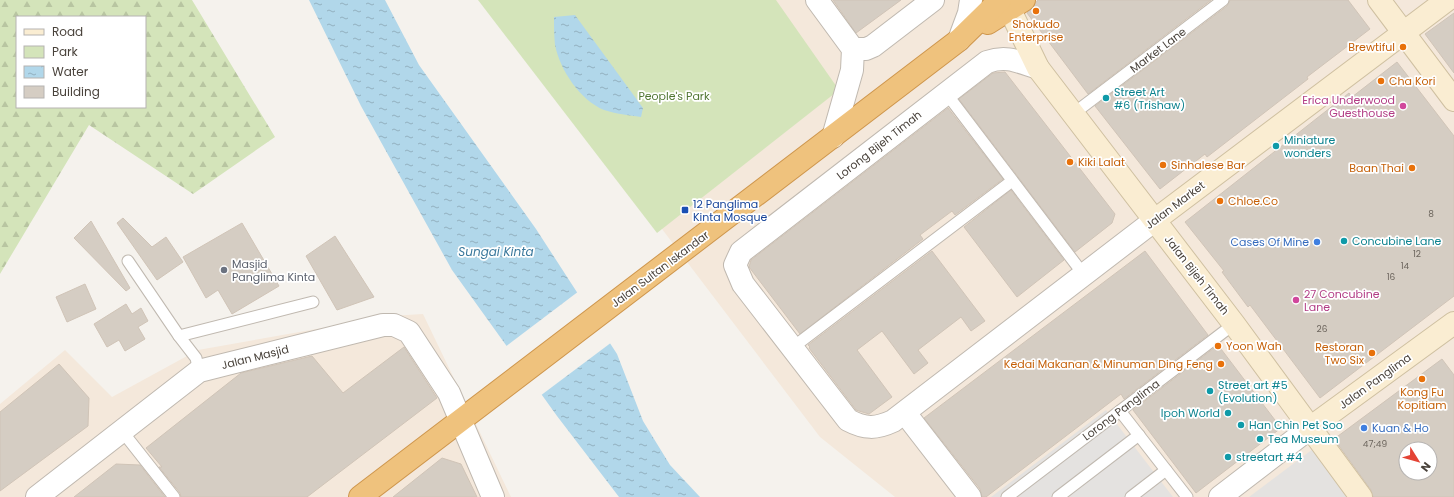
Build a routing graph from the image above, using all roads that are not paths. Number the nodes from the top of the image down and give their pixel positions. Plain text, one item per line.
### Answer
1 (817, 0) edge
2 (933, 0) edge
3 (971, 0) edge
4 (1223, 0) edge
5 (1379, 0) edge
6 (1447, 0) edge
7 (1006, 2) edge
8 (1404, 33) junction
9 (959, 40) junction
10 (853, 49) junction
11 (1038, 68) junction
12 (946, 93) junction
13 (1454, 100) edge
14 (1073, 114) junction
15 (833, 137) junction
16 (1012, 181) junction
17 (1155, 220) junction
18 (128, 261) dead end
19 (735, 265) joint
20 (1084, 275) junction
21 (313, 302) dead end
22 (1454, 323) edge
23 (1234, 324) junction
24 (179, 336) junction
25 (792, 348) junction
26 (199, 371) junction
27 (1120, 411) junction
28 (904, 413) junction
29 (468, 416) junction
30 (1310, 428) junction
31 (122, 431) junction
32 (1139, 435) junction
33 (1166, 470) junction
34 (37, 497) edge
35 (174, 497) edge
36 (360, 497) edge
37 (493, 497) edge
38 (970, 497) edge
39 (1007, 497) edge
40 (1058, 497) edge
41 (1131, 497) edge
42 (1187, 497) edge
43 (1220, 497) edge
44 (1360, 497) edge

1 - 10 street
2 - 10 street
3 - 9 street
4 - 14 lane, Market Lane
5 - 8 street
6 - 8 street, Jalan Market
7 - 9 highway, Jalan Sultan Iskandar
7 - 11 street, Jalan Bijeh Timah
8 - 13 street
8 - 17 street, Jalan Market
9 - 15 highway, Jalan Sultan Iskandar
10 - 15 street
11 - 12 street, Lorong Bijeh Timah
11 - 14 street, Jalan Bijeh Timah
12 - 16 lane
12 - 19 street, Lorong Bijeh Timah
14 - 17 street, Jalan Bijeh Timah
15 - 29 highway, Jalan Sultan Iskandar
16 - 20 lane
16 - 25 lane
17 - 20 street, Jalan Market
17 - 23 street, Jalan Bijeh Timah
18 - 24 lane
19 - 25 street, Jalan Market
20 - 28 street, Jalan Market
21 - 24 lane
22 - 30 street, Jalan Panglima
23 - 27 lane, Lorong Panglima
23 - 30 street, Jalan Bijeh Timah
24 - 26 lane
25 - 28 street, Jalan Market
26 - 29 street, Jalan Masjid
26 - 31 street, Jalan Masjid
27 - 32 lane
27 - 39 lane, Lorong Panglima
28 - 38 street
29 - 36 highway, Jalan Sultan Iskandar
29 - 37 street, Jalan Masjid
30 - 43 street, Jalan Panglima
30 - 44 street, Jalan Bijeh Timah
31 - 34 street, Jalan Masjid
31 - 35 lane
32 - 33 lane
32 - 40 lane
33 - 41 lane
33 - 42 lane

